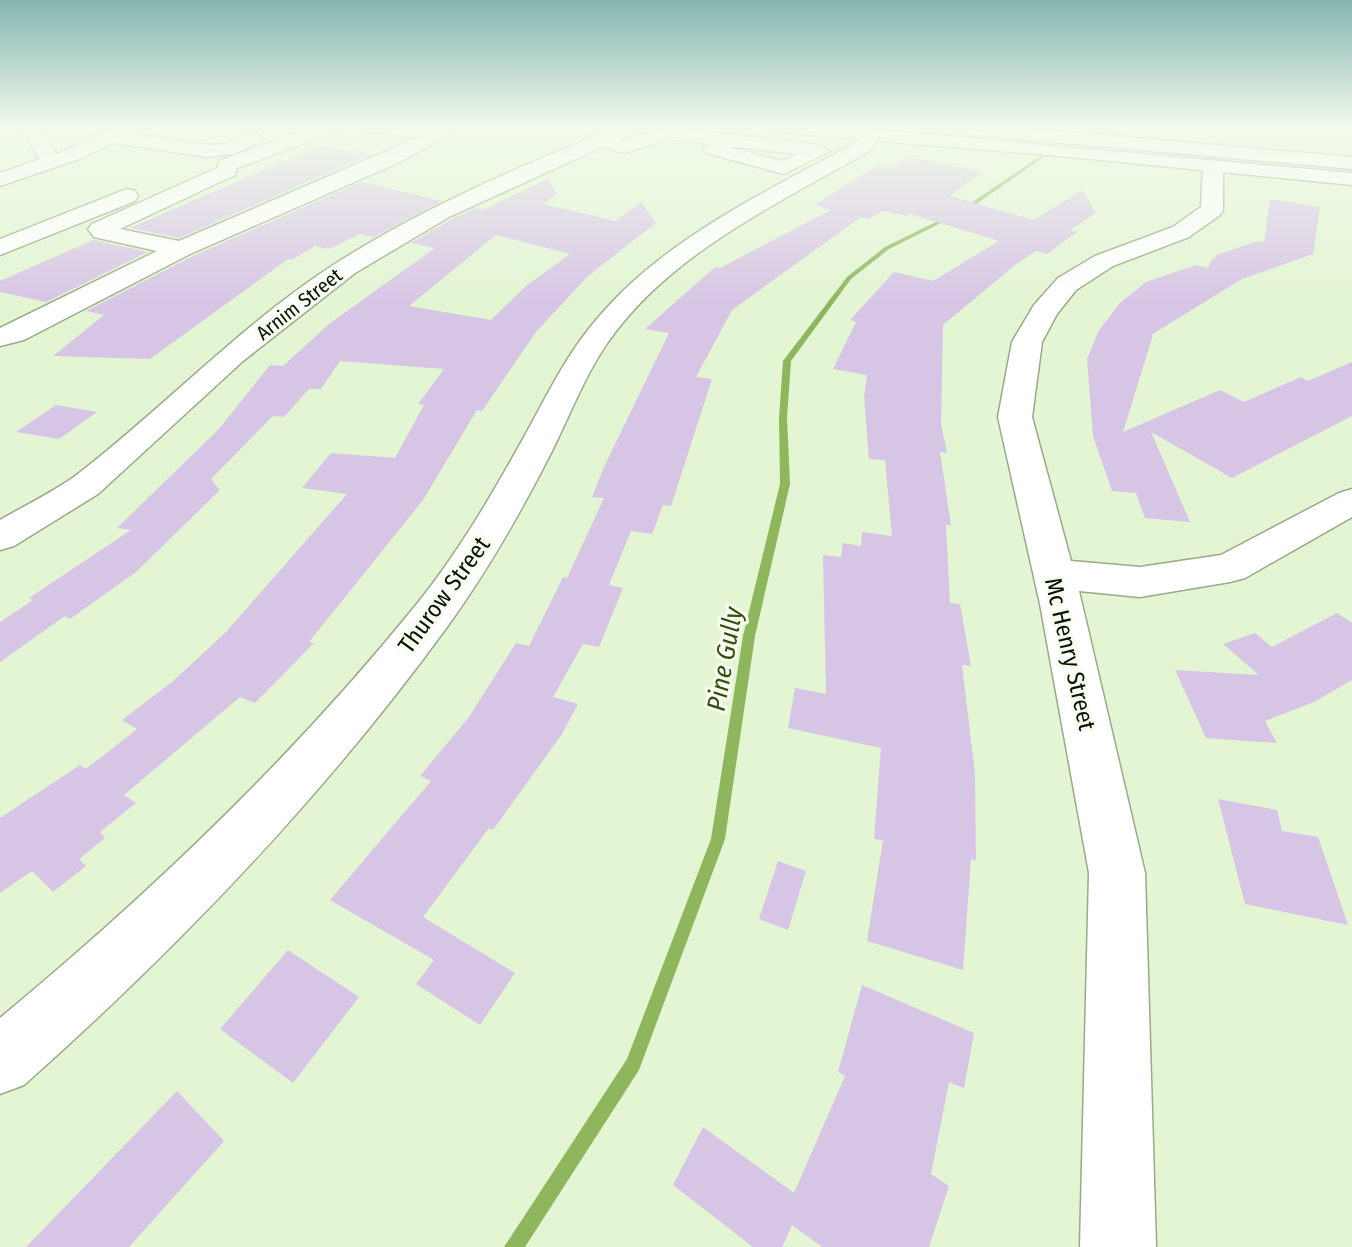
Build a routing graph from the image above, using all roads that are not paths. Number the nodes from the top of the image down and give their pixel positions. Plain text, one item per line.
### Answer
1 (153, 185) edge
2 (197, 185) edge
3 (325, 185) edge
4 (510, 185) edge
5 (787, 185) edge
6 (1211, 185) edge
7 (100, 229) junction
8 (0, 248) edge
9 (181, 249) junction
10 (0, 271) edge
11 (7, 336) edge
12 (1352, 501) edge
13 (0, 537) edge
14 (1053, 574) junction
15 (0, 1061) edge
16 (1118, 1247) edge

1 - 8 main road
2 - 7 main road
3 - 9 main road
4 - 13 main road, Arnim Street
5 - 15 main road, Thurow Street
6 - 14 main road, Mc Henry Street
7 - 9 main road
7 - 10 main road
9 - 11 main road
12 - 14 main road
14 - 16 main road, Mc Henry Street

